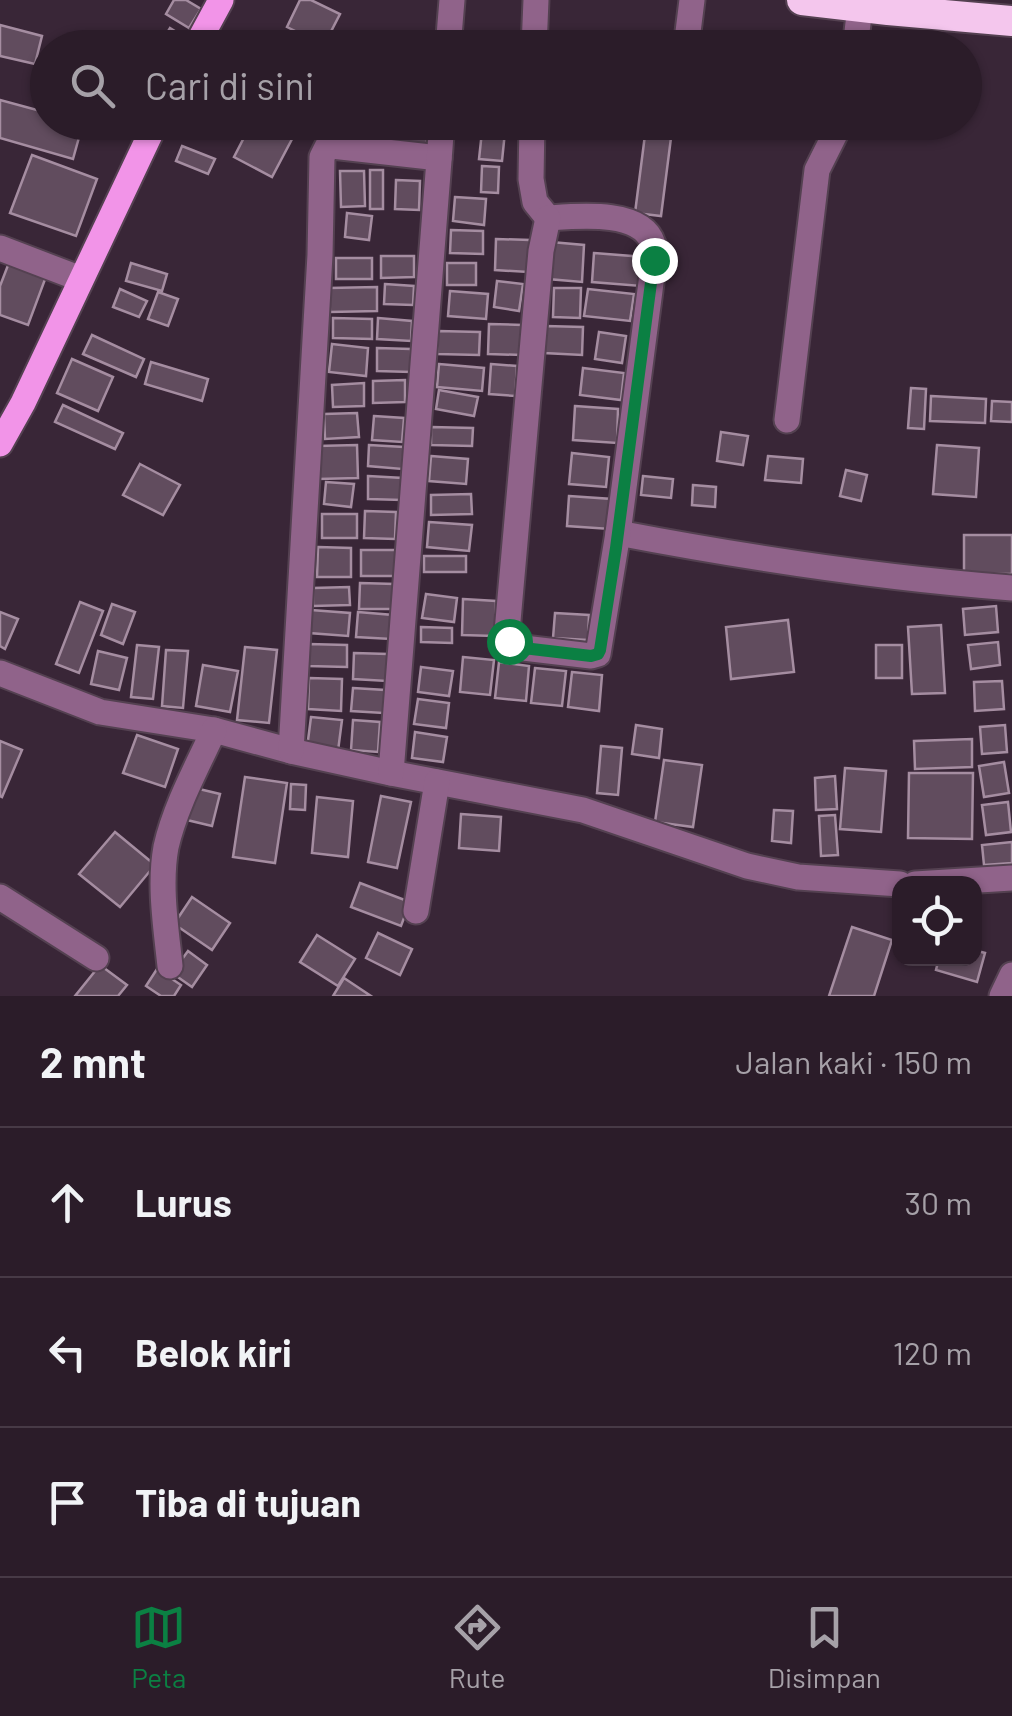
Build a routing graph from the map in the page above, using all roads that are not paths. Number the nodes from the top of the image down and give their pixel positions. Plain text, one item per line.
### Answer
1 (222, 0) edge
2 (452, 0) edge
3 (536, 0) edge
4 (692, 0) edge
5 (802, 0) edge
6 (879, 6) edge
7 (1012, 21) edge
8 (206, 30) edge
9 (450, 30) edge
10 (535, 30) edge
11 (688, 30) edge
12 (865, 30) edge
13 (148, 140) edge
14 (441, 140) edge
15 (532, 140) edge
16 (832, 140) edge
17 (440, 158) junction
18 (548, 218) junction
19 (0, 248) edge
20 (82, 279) junction
21 (787, 420) dead end
22 (0, 444) edge
23 (618, 533) junction
24 (1012, 588) edge
25 (0, 673) edge
26 (214, 730) junction
27 (292, 751) junction
28 (391, 772) junction
29 (436, 782) junction
30 (1012, 878) edge
31 (982, 880) edge
32 (892, 883) edge
33 (0, 898) edge
34 (416, 912) dead end
35 (96, 958) dead end
36 (170, 966) dead end
37 (1012, 975) edge
38 (1002, 996) edge

1 - 8 main road
2 - 9 street
3 - 10 street
4 - 11 street
5 - 6 highway
6 - 7 highway
6 - 12 street
13 - 20 main road
14 - 17 street
15 - 18 street
16 - 21 street
17 - 27 street
17 - 28 street
18 - 23 street
18 - 23 street
19 - 20 street
20 - 22 main road
23 - 24 street
25 - 26 street
26 - 27 street
26 - 36 street
27 - 28 street
28 - 29 street
29 - 32 street
29 - 34 street
30 - 31 street
33 - 35 street
37 - 38 street

